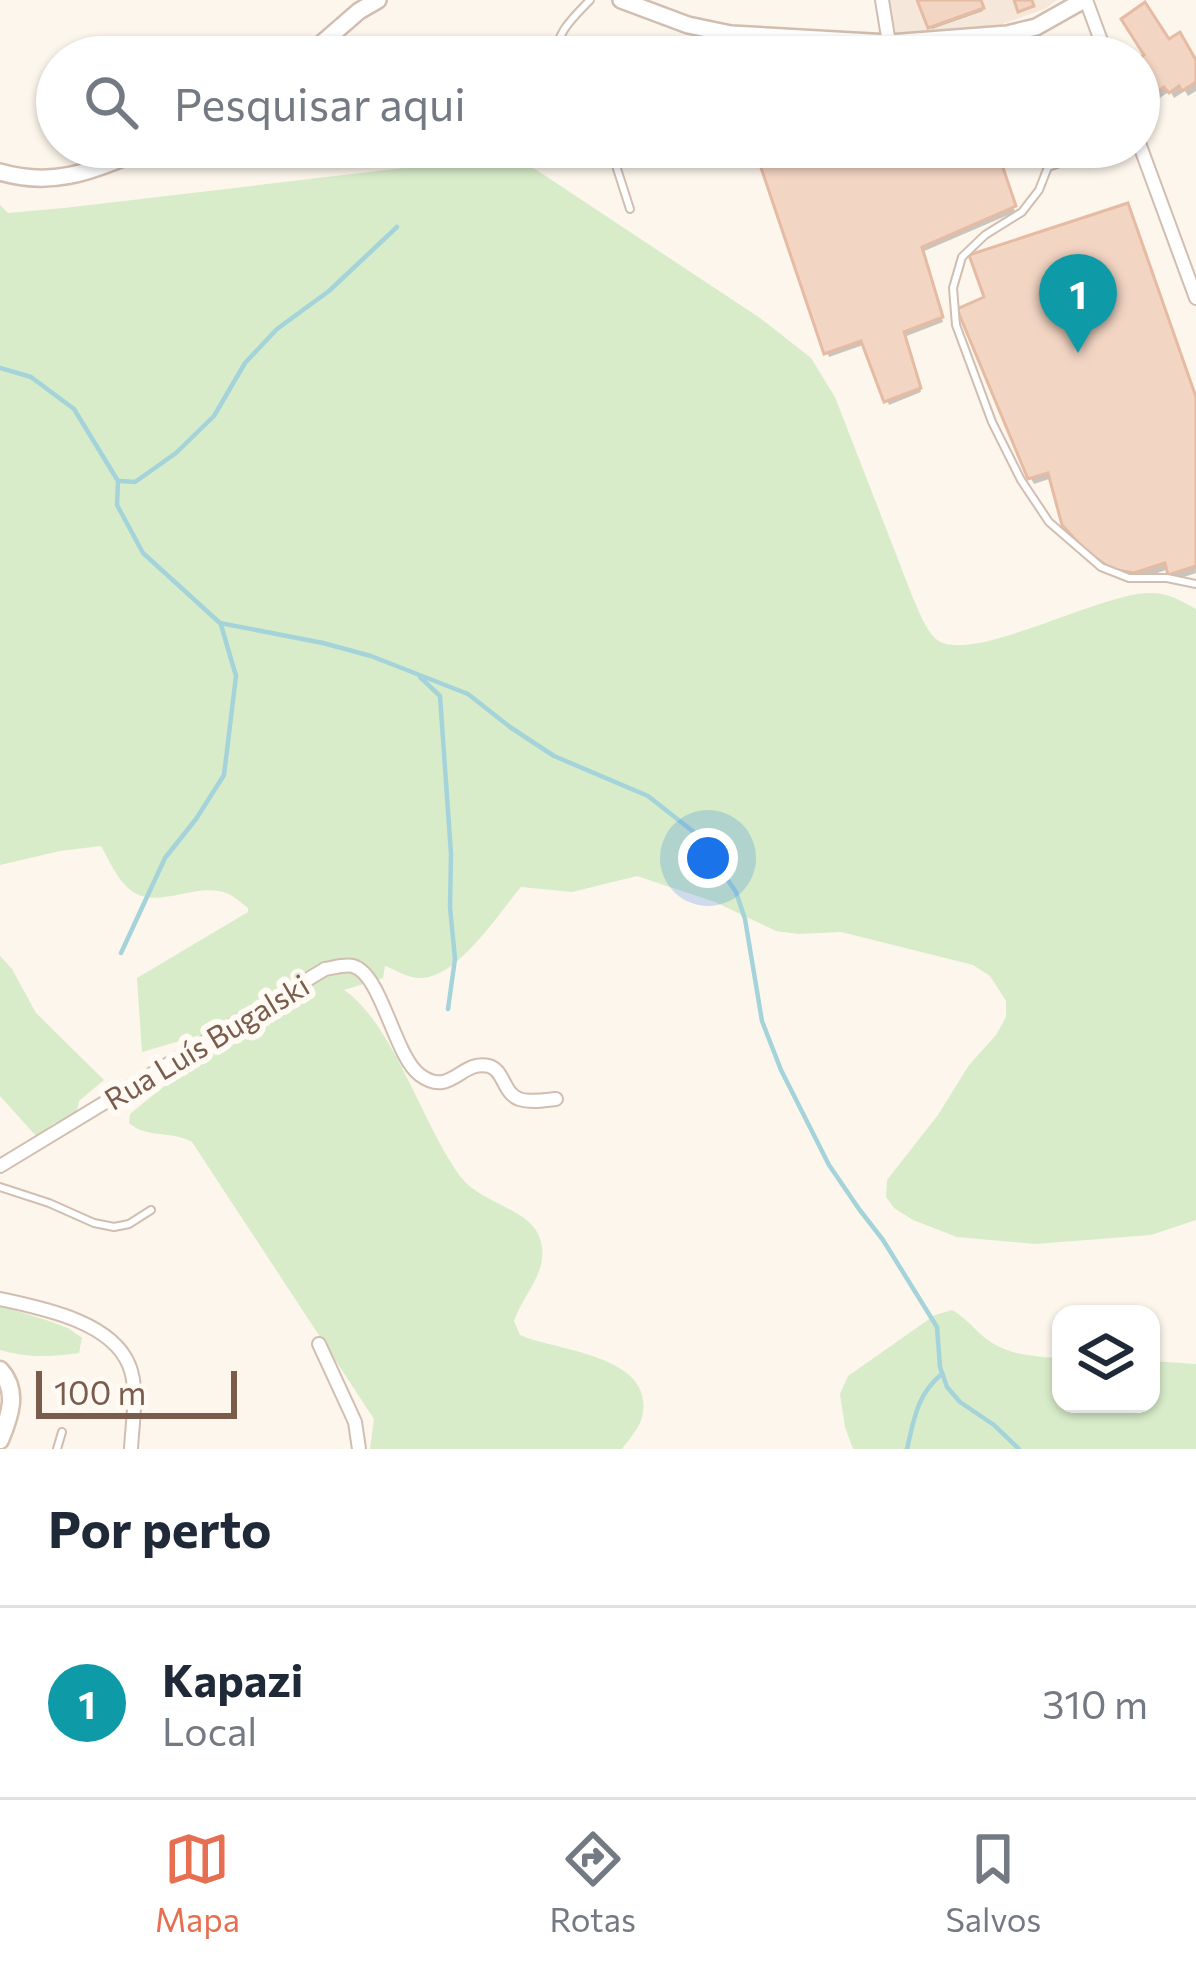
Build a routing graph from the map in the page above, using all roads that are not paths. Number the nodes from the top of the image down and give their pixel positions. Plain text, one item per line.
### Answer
1 (378, 0) edge
2 (590, 0) edge
3 (621, 0) edge
4 (882, 0) edge
5 (1085, 0) edge
6 (329, 36) edge
7 (559, 36) edge
8 (766, 36) edge
9 (888, 36) edge
10 (980, 36) edge
11 (1099, 36) edge
12 (98, 168) edge
13 (617, 168) edge
14 (1048, 168) edge
15 (1148, 168) edge
16 (0, 172) edge
17 (630, 209) dead end
18 (1196, 298) edge
19 (1196, 584) edge
20 (556, 1099) dead end
21 (0, 1166) edge
22 (0, 1186) edge
23 (152, 1210) dead end
24 (0, 1299) edge
25 (320, 1344) dead end
26 (0, 1370) edge
27 (62, 1432) dead end
28 (0, 1440) edge
29 (57, 1449) edge
30 (131, 1449) edge
31 (358, 1449) edge

1 - 6 street
2 - 7 lane
3 - 8 street
4 - 9 street
5 - 10 street
5 - 11 street
12 - 16 street
13 - 17 lane
14 - 19 lane
15 - 18 street
20 - 21 street, Rua Luís Bugalski
22 - 23 lane
24 - 30 street
25 - 31 street
26 - 28 main road
27 - 29 lane

